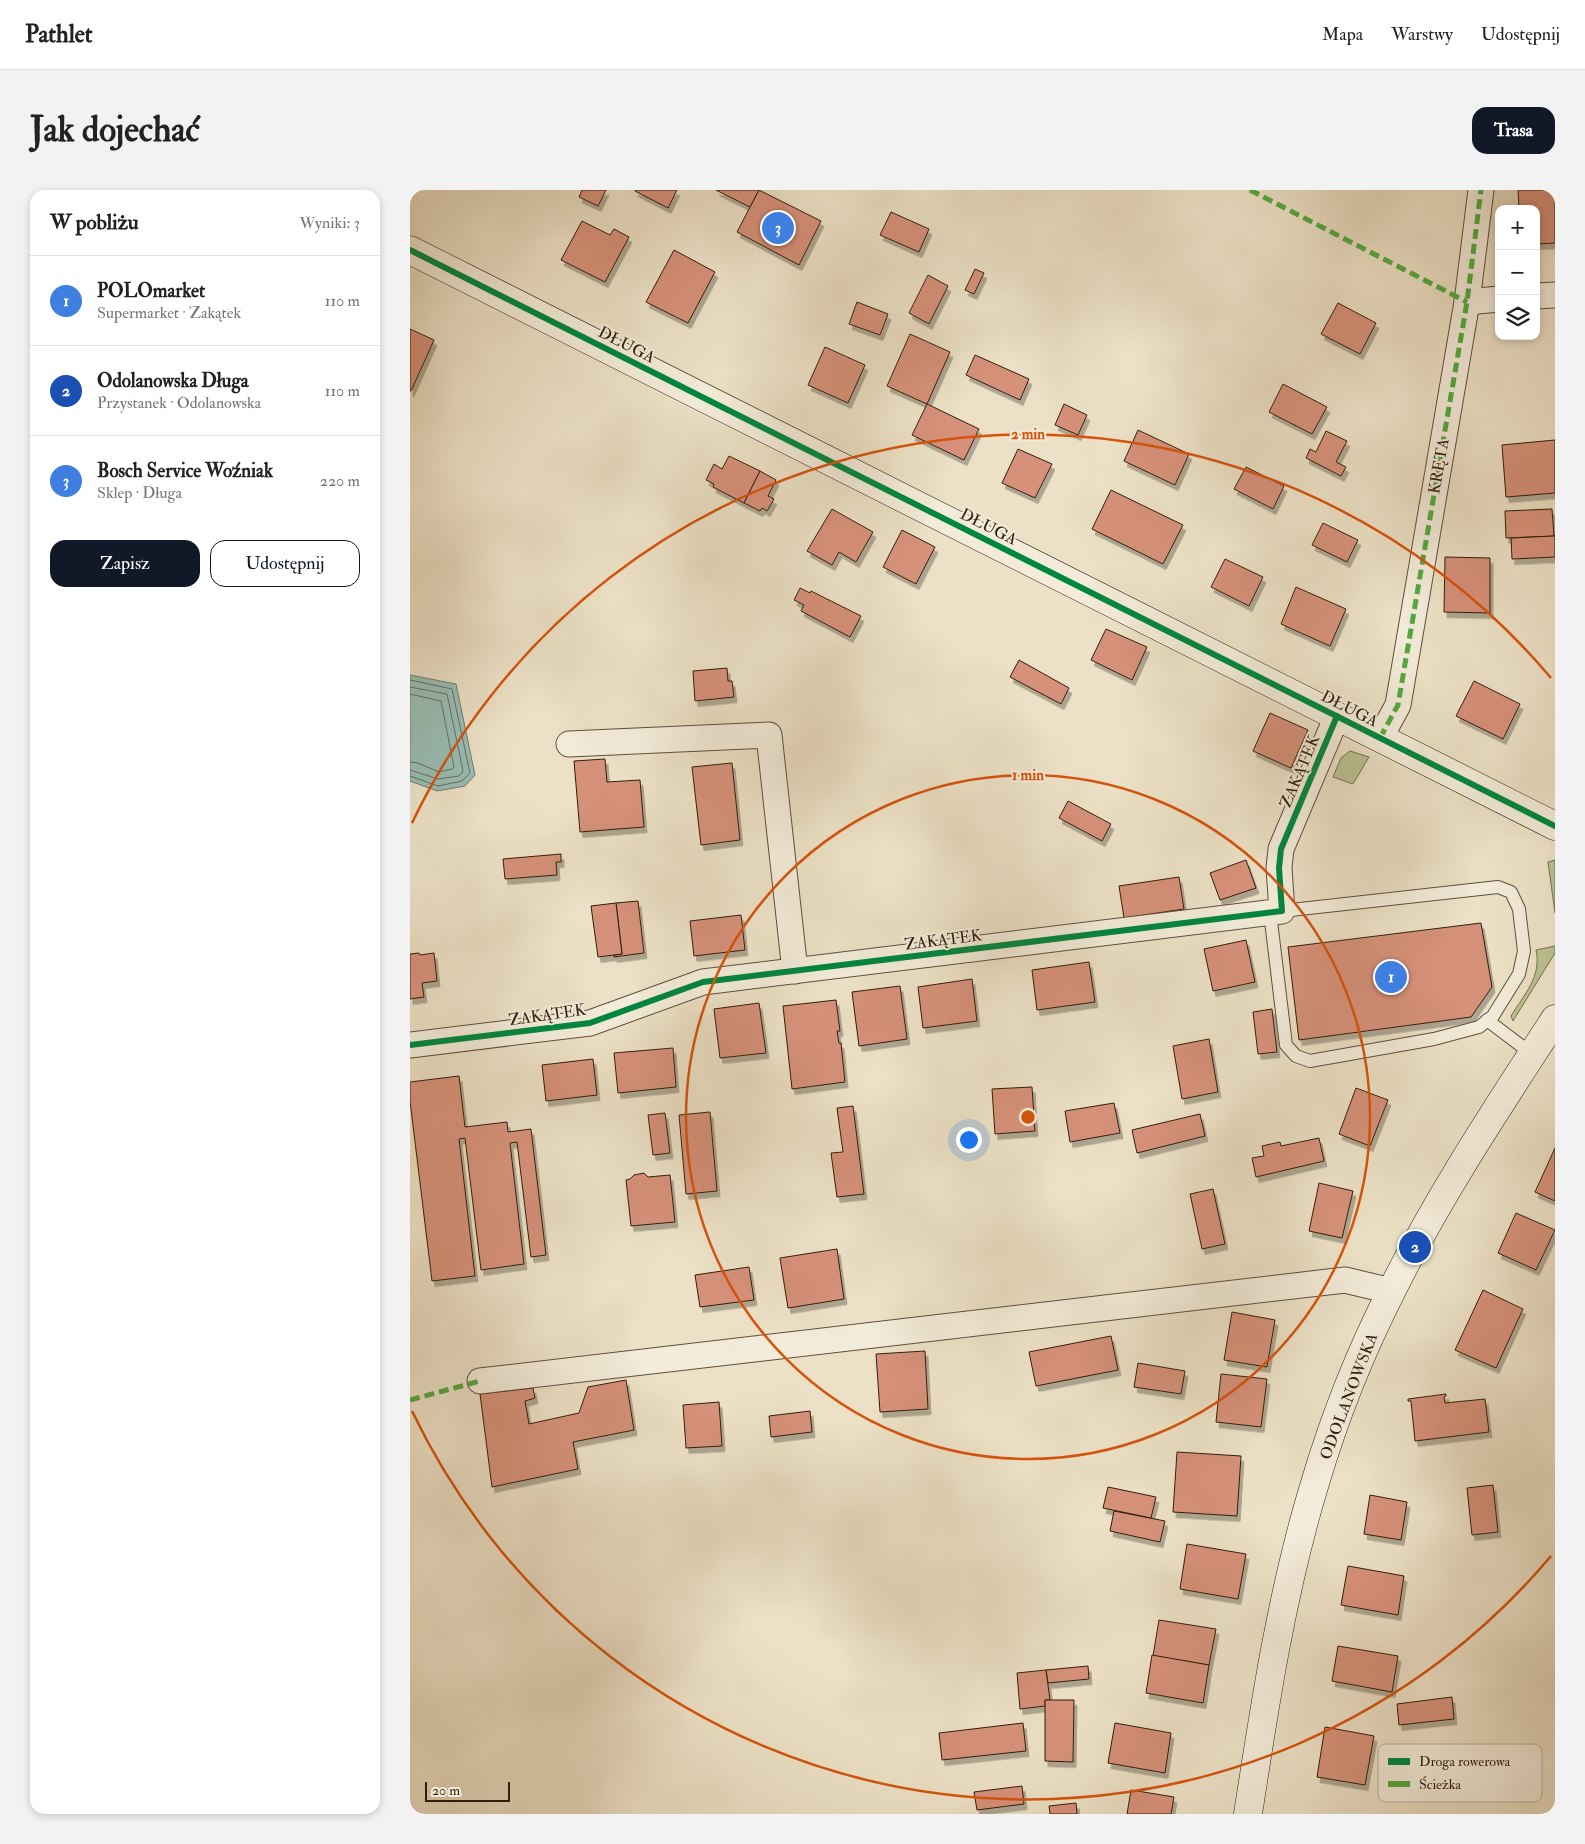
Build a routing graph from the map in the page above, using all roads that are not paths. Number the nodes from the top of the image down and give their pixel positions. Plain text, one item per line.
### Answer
1 (1481, 190) edge
2 (410, 250) edge
3 (1555, 295) edge
4 (1540, 296) edge
5 (1495, 299) edge
6 (1466, 302) junction
7 (1337, 716) junction
8 (1380, 738) junction
9 (569, 744) dead end
10 (1555, 826) edge
11 (1276, 912) junction
12 (795, 971) junction
13 (1555, 1019) edge
14 (1487, 1020) junction
15 (410, 1045) edge
16 (1532, 1054) junction
17 (1391, 1291) junction
18 (480, 1381) dead end
19 (1248, 1814) edge

1 - 6 street, KRĘTA
2 - 7 street, DŁUGA
3 - 4 street
5 - 6 street
6 - 8 street, KRĘTA
7 - 8 street, DŁUGA
7 - 11 street, ZAKĄTEK
8 - 10 street, DŁUGA
9 - 12 street
11 - 12 street, ZAKĄTEK
11 - 14 lane
11 - 14 lane
12 - 15 street, ZAKĄTEK
13 - 16 street, ODOLANOWSKA
14 - 16 lane
16 - 17 street, ODOLANOWSKA
17 - 18 street
17 - 19 street, ODOLANOWSKA

